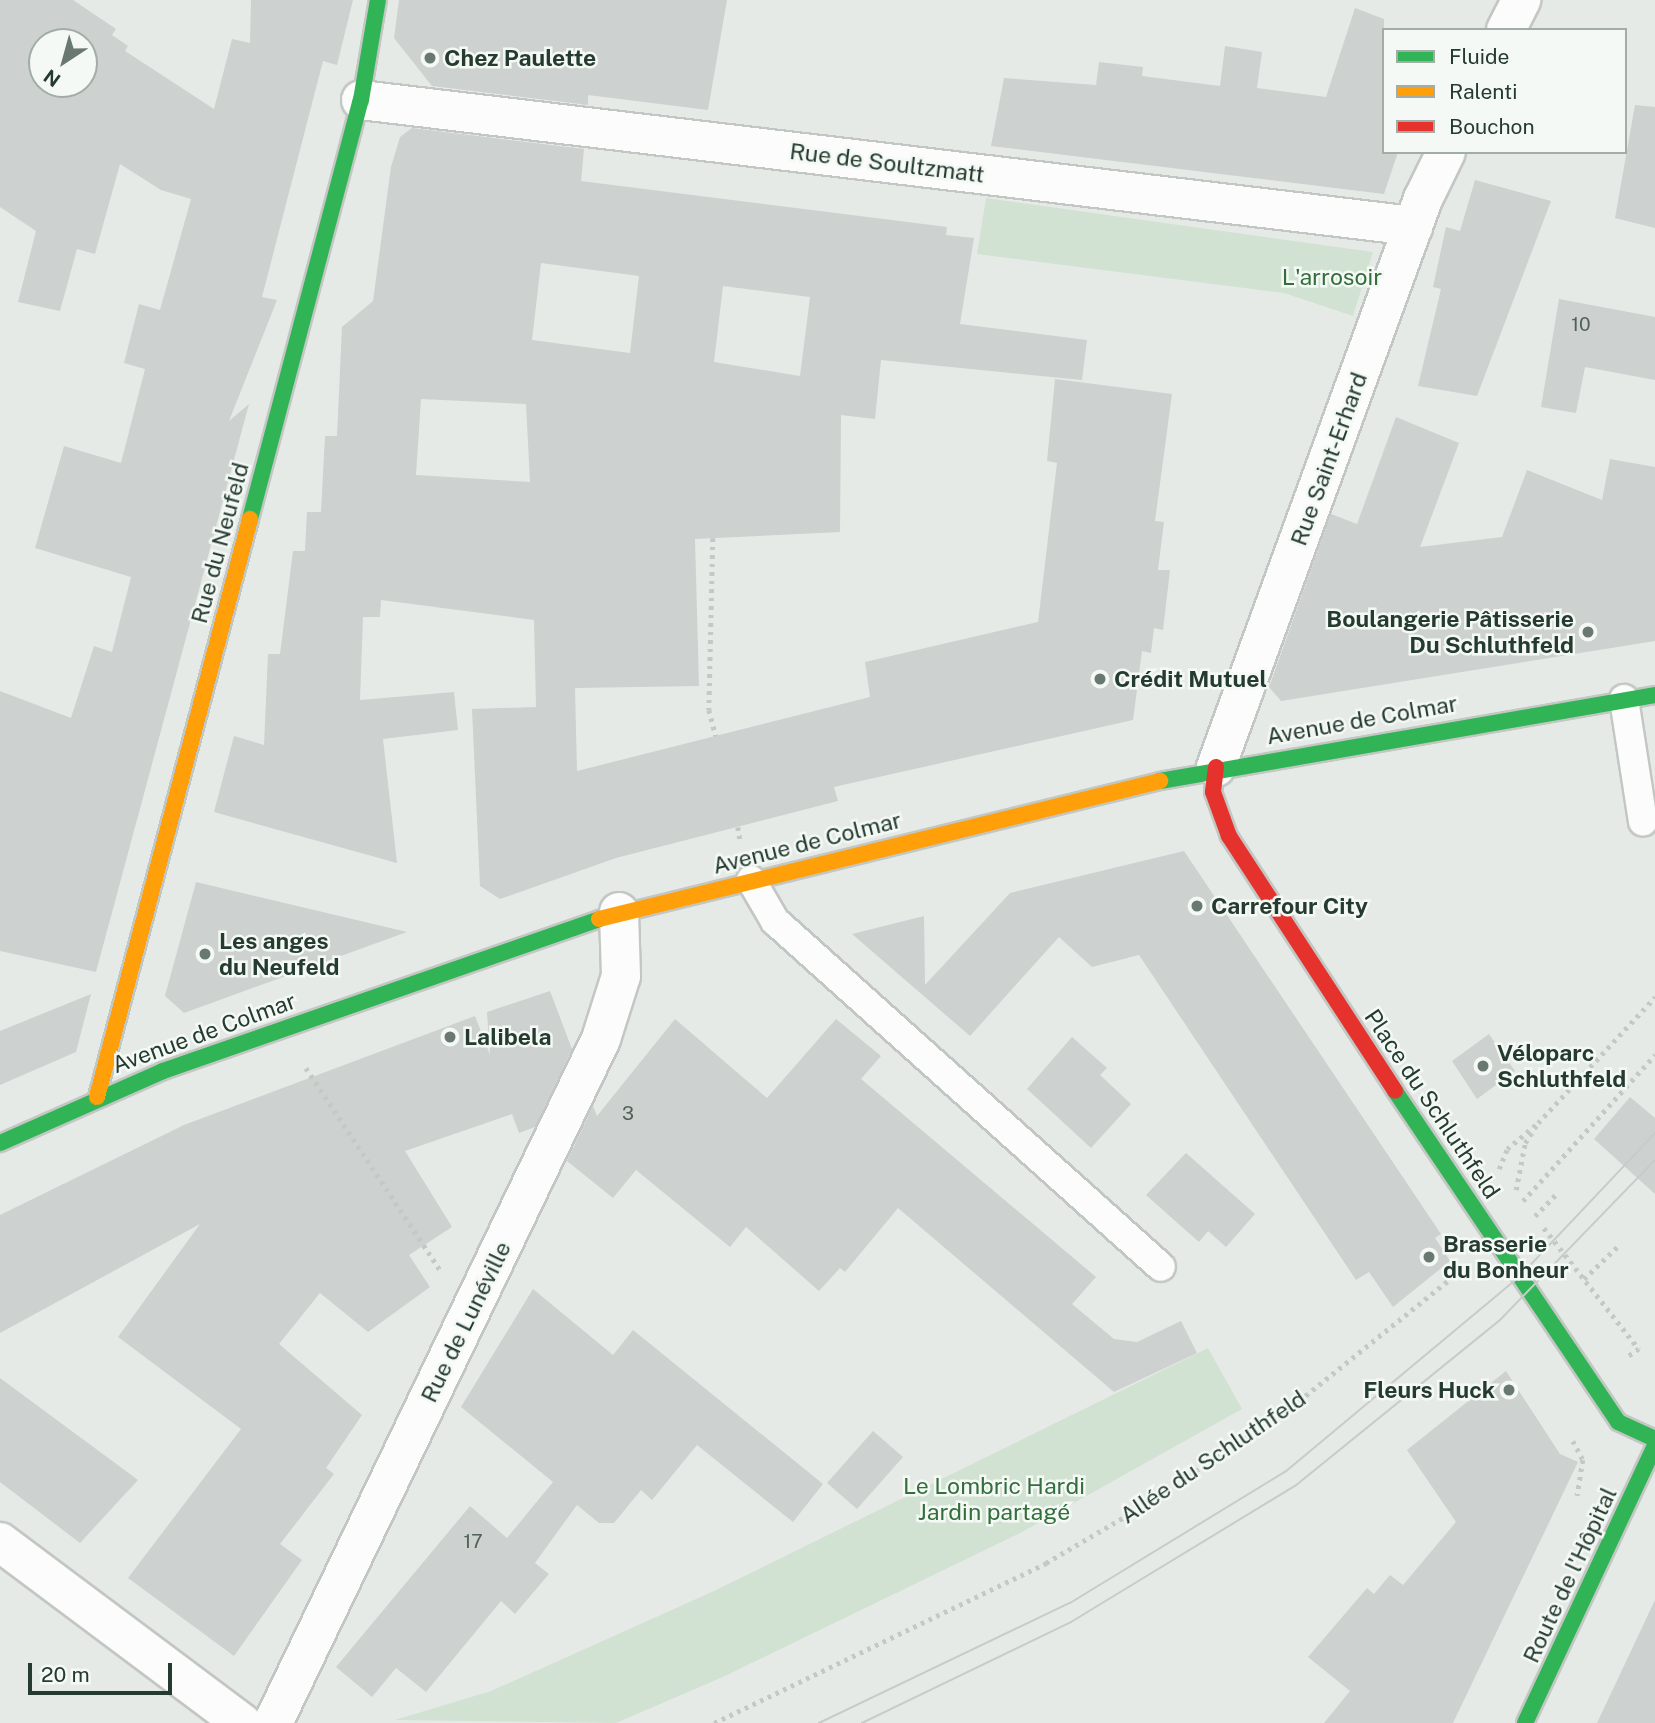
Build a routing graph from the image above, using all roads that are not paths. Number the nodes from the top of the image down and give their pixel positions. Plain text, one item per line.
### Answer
1 (378, 0) edge
2 (1521, 0) edge
3 (1507, 28) edge
4 (361, 100) junction
5 (1445, 154) edge
6 (1413, 226) junction
7 (1655, 695) edge
8 (1624, 699) junction
9 (1216, 767) junction
10 (1643, 822) dead end
11 (751, 880) junction
12 (619, 912) junction
13 (97, 1097) junction
14 (0, 1143) edge
15 (1161, 1267) dead end
16 (1655, 1439) edge
17 (1655, 1446) edge
18 (0, 1542) edge
19 (242, 1723) edge
20 (273, 1723) edge
21 (1525, 1723) edge

1 - 4 street, Rue du Neufeld
2 - 3 street
4 - 6 street, Rue de Soultzmatt
4 - 13 street, Rue du Neufeld
5 - 6 street, Rue Saint-Erhard
6 - 9 street, Rue Saint-Erhard
7 - 8 street, Avenue de Colmar
8 - 9 street, Avenue de Colmar
8 - 10 lane
9 - 11 street, Avenue de Colmar
9 - 16 street, Place du Schluthfeld
11 - 12 street, Avenue de Colmar
11 - 15 lane
12 - 13 street, Avenue de Colmar
12 - 20 street, Rue de Lunéville
13 - 14 street, Avenue de Colmar
17 - 21 street, Route de l'Hôpital
18 - 19 street

